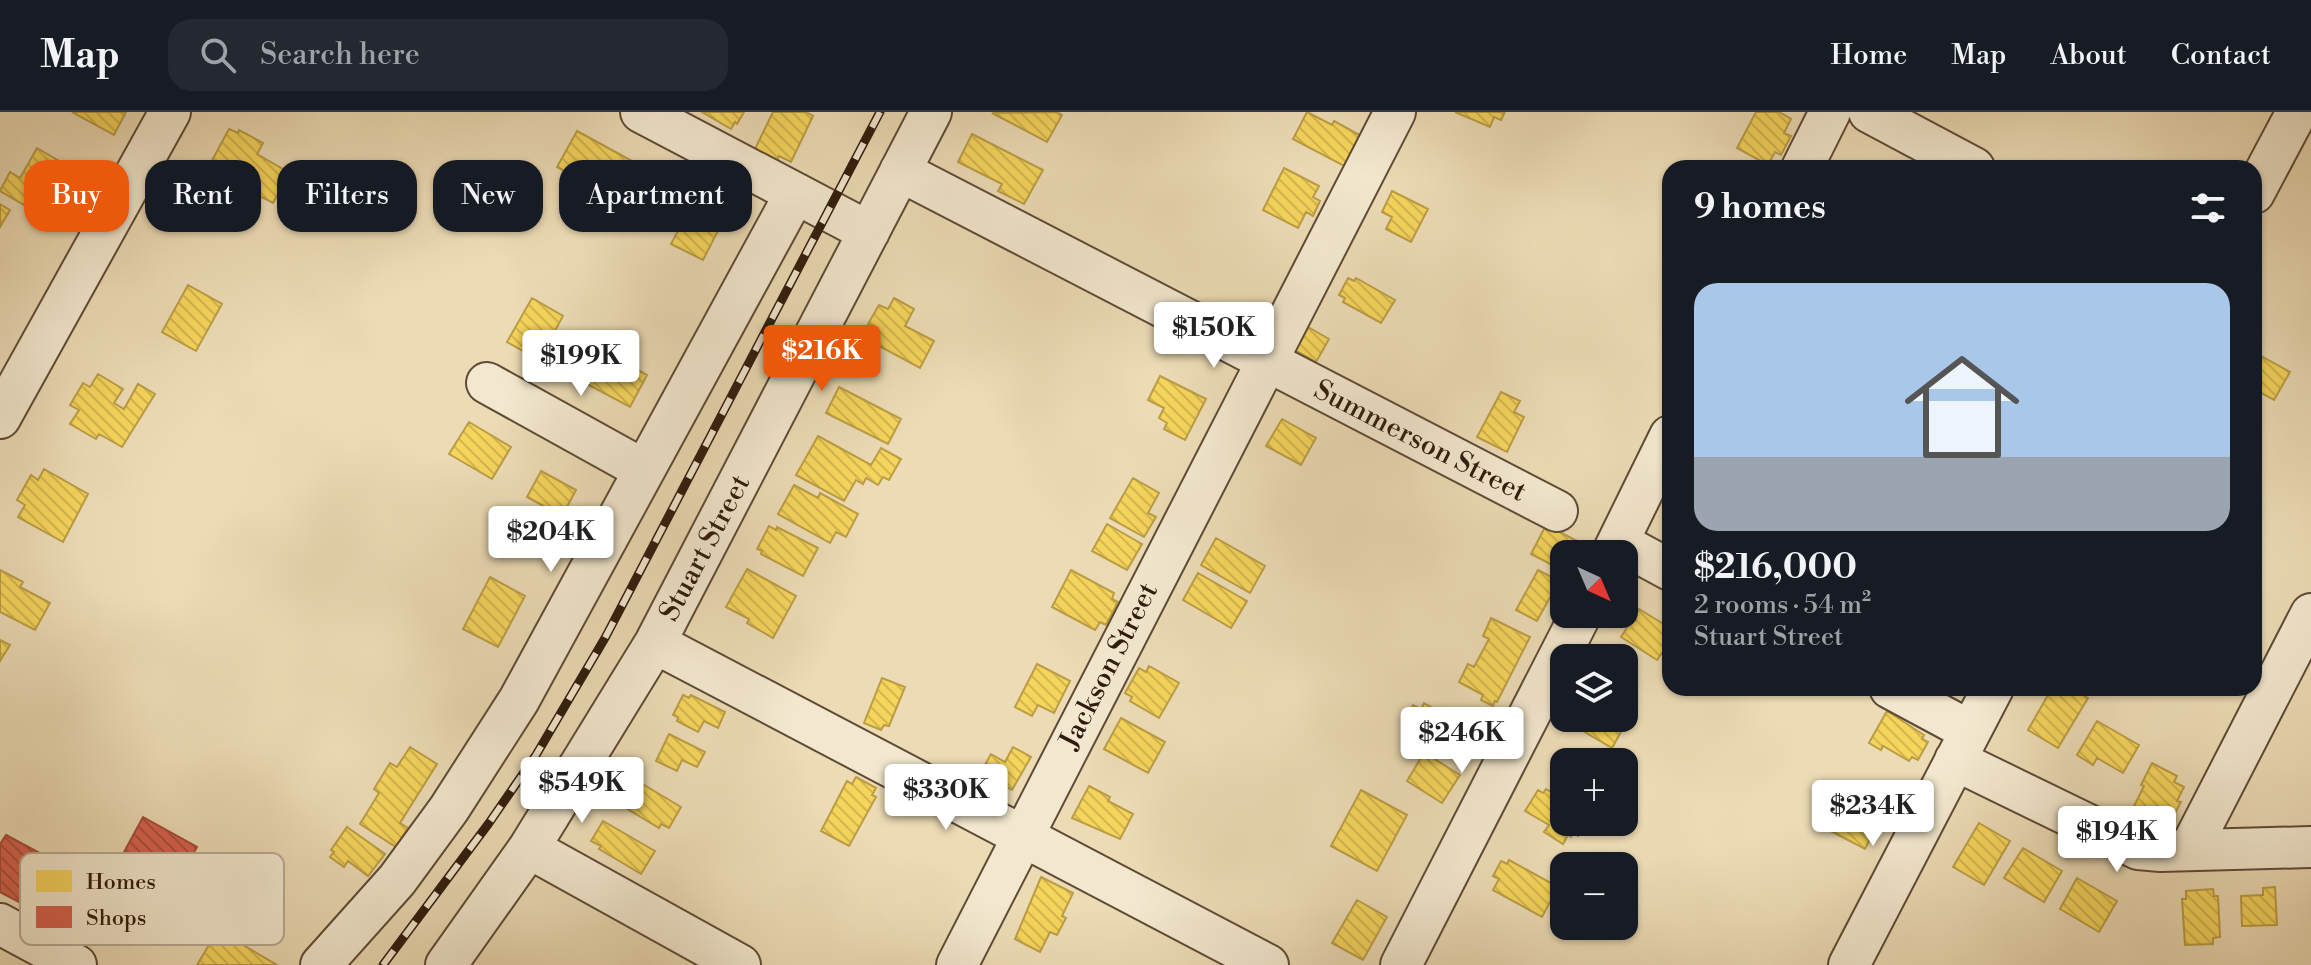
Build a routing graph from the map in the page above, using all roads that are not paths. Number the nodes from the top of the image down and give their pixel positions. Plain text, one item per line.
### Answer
1 (170, 112) edge
2 (641, 112) edge
3 (931, 112) edge
4 (1395, 112) edge
5 (1830, 112) edge
6 (1869, 112) edge
7 (2297, 112) edge
8 (1806, 160) edge
9 (1959, 160) edge
10 (900, 171) junction
11 (2262, 178) edge
12 (795, 194) junction
13 (869, 232) junction
14 (1266, 361) junction
15 (487, 383) dead end
16 (0, 418) edge
17 (1662, 452) edge
18 (644, 470) junction
19 (1557, 511) dead end
20 (1619, 540) edge
21 (1638, 557) edge
22 (1662, 567) edge
23 (2311, 614) edge
24 (1574, 628) edge
25 (655, 643) junction
26 (2299, 659) edge
27 (1900, 696) edge
28 (1989, 696) edge
29 (1963, 746) junction
30 (1022, 836) junction
31 (2311, 847) edge
32 (529, 848) junction
33 (2190, 849) junction
34 (0, 924) edge
35 (20, 935) edge
36 (39, 945) edge
37 (76, 965) edge
38 (321, 965) edge
39 (446, 965) edge
40 (740, 965) edge
41 (957, 965) edge
42 (1268, 965) edge
43 (1401, 965) edge
44 (1849, 965) edge

1 - 16 street
2 - 12 street
3 - 10 street, Stuart Street
4 - 14 street, Jackson Street
5 - 8 street
6 - 9 street
7 - 11 street
10 - 13 street, Stuart Street
10 - 14 street, Summerson Street
12 - 13 street
12 - 18 street
13 - 25 street, Stuart Street
14 - 19 street, Summerson Street
14 - 30 street, Jackson Street
15 - 18 street
17 - 20 street
18 - 38 street
21 - 22 street
23 - 26 street
24 - 43 street
25 - 30 street
25 - 32 street, Stuart Street
26 - 33 street
27 - 29 street
28 - 29 street
29 - 33 street
29 - 44 street
30 - 41 street, Jackson Street
30 - 42 street
31 - 33 street
32 - 39 street, Stuart Street
32 - 40 street
34 - 35 street
36 - 37 street

